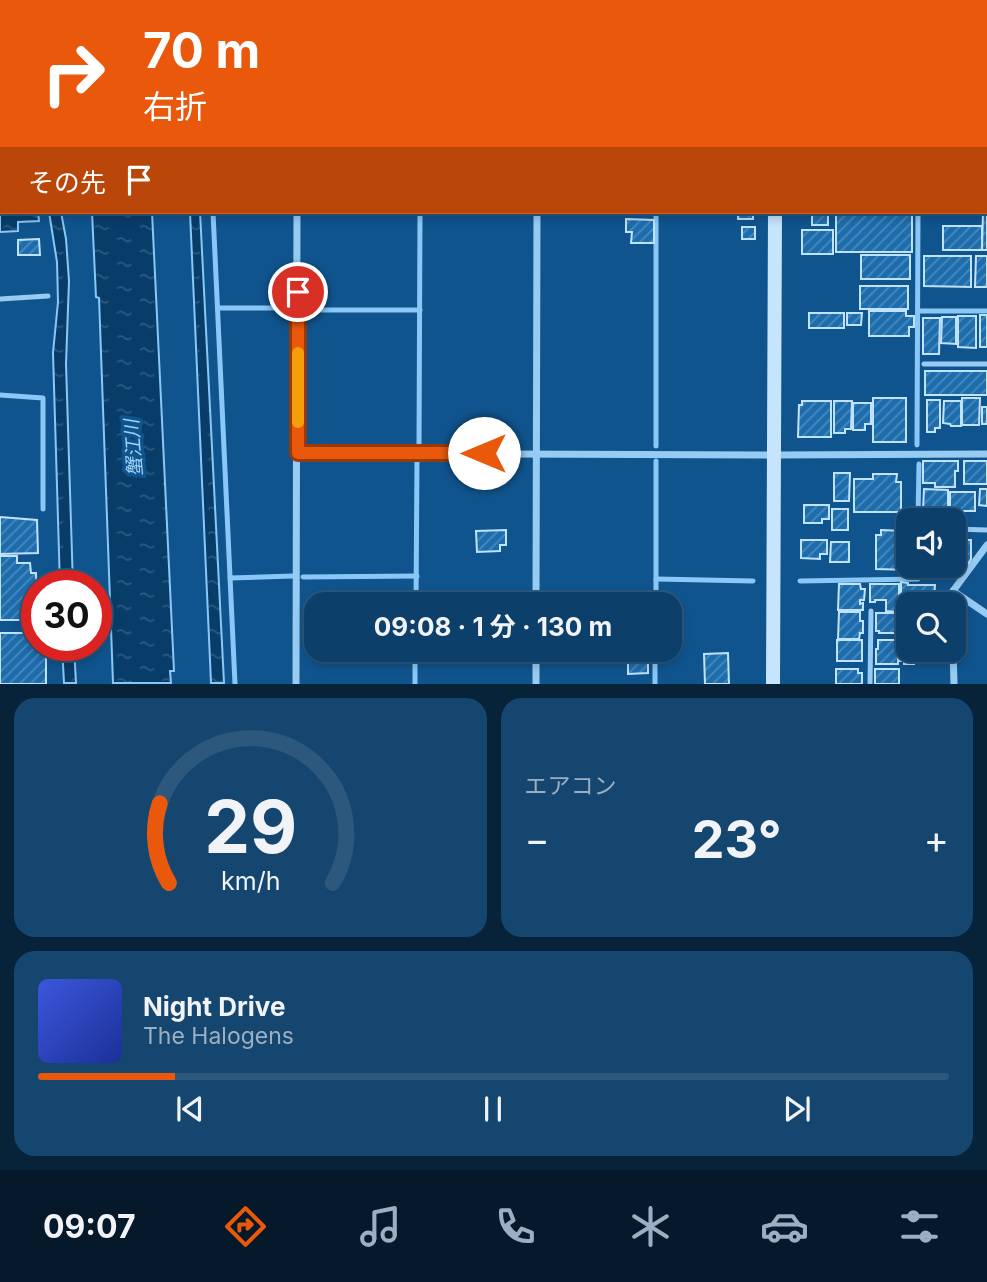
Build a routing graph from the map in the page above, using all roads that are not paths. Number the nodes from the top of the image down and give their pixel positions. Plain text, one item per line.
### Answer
1 (298, 214) edge
2 (537, 214) edge
3 (775, 214) edge
4 (48, 296) dead end
5 (0, 299) edge
6 (924, 364) dead end
7 (987, 364) edge
8 (298, 453) junction
9 (537, 453) junction
10 (987, 454) edge
11 (774, 455) junction
12 (966, 529) edge
13 (987, 530) edge
14 (987, 545) edge
15 (953, 591) joint
16 (536, 592) edge
17 (871, 611) dead end
18 (987, 614) edge
19 (536, 662) edge
20 (953, 662) edge
21 (296, 684) edge
22 (536, 684) edge
23 (773, 684) edge
24 (870, 684) edge
25 (954, 684) edge

1 - 8 street
2 - 9 street
3 - 11 street
4 - 5 lane
6 - 7 lane
8 - 9 street
8 - 21 street
9 - 11 street
9 - 16 street
10 - 11 street
11 - 23 street
12 - 13 lane
14 - 15 street
15 - 18 street
17 - 24 lane
19 - 22 street
20 - 25 street

